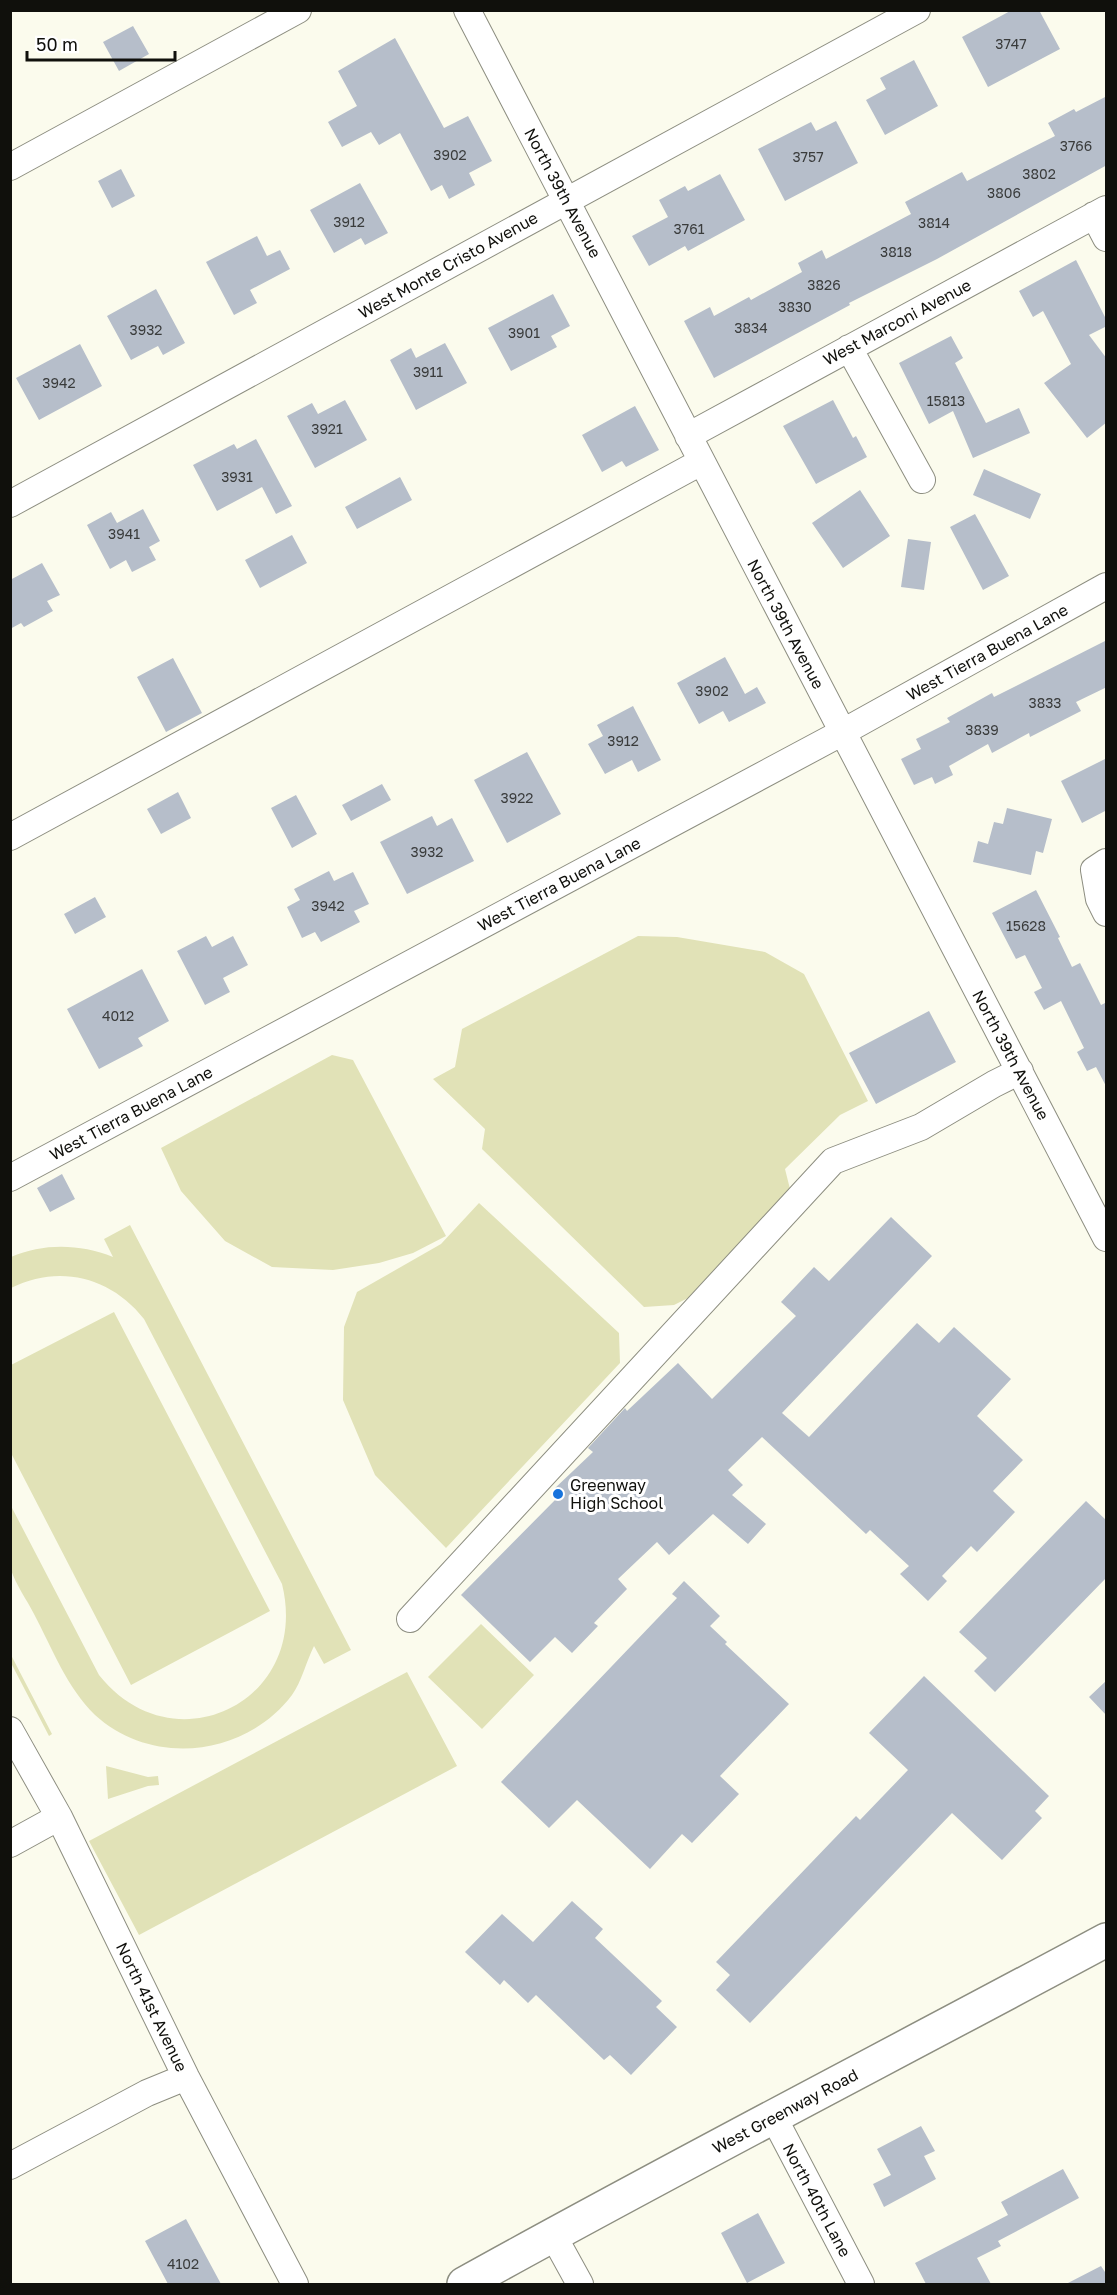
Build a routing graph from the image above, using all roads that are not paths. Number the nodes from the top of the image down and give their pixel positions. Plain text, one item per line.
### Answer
1 (298, 10) edge
2 (467, 10) edge
3 (917, 10) edge
4 (10, 167) edge
5 (567, 201) junction
6 (1100, 212) edge
7 (1107, 238) edge
8 (849, 348) junction
9 (688, 436) junction
10 (701, 462) junction
11 (922, 480) dead end
12 (10, 504) edge
13 (1107, 586) edge
14 (843, 732) junction
15 (10, 837) edge
16 (1100, 866) edge
17 (1107, 913) edge
18 (1020, 1071) junction
19 (10, 1178) edge
20 (1107, 1238) edge
21 (410, 1618) dead end
22 (10, 1730) edge
23 (59, 1817) junction
24 (10, 1844) edge
25 (1107, 1940) edge
26 (186, 2077) junction
27 (773, 2116) junction
28 (10, 2166) edge
29 (553, 2235) junction
30 (295, 2284) edge
31 (464, 2284) edge
32 (580, 2284) edge
33 (861, 2284) edge

1 - 4 street
2 - 5 street, North 39th Avenue
3 - 5 street, West Monte Cristo Avenue
5 - 9 street, North 39th Avenue
5 - 12 street, West Monte Cristo Avenue
6 - 7 street
6 - 8 street, West Marconi Avenue
8 - 9 street, West Marconi Avenue
8 - 11 street
9 - 10 street, North 39th Avenue
10 - 14 street, North 39th Avenue
10 - 15 street
13 - 14 street, West Tierra Buena Lane
14 - 18 street, North 39th Avenue
14 - 19 street, West Tierra Buena Lane
16 - 17 street
18 - 20 street, North 39th Avenue
18 - 21 street
22 - 23 street, North 41st Avenue
23 - 24 street
23 - 26 street, North 41st Avenue
25 - 27 main road, West Greenway Road
26 - 28 street
26 - 30 street, North 41st Avenue
27 - 29 main road, West Greenway Road
27 - 33 street, North 40th Lane
29 - 31 main road, West Greenway Road
29 - 32 street

